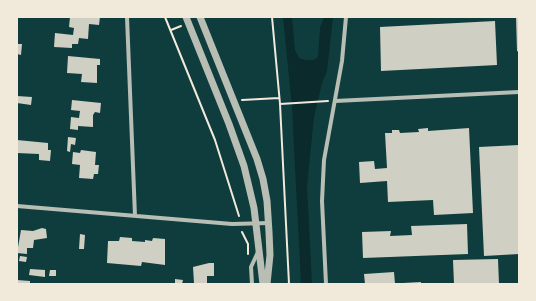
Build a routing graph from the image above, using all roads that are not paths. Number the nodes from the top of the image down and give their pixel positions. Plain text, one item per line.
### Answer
1 (127, 17) edge
2 (186, 17) edge
3 (200, 17) edge
4 (346, 17) edge
5 (519, 92) edge
6 (335, 101) junction
7 (17, 206) edge
8 (135, 216) junction
9 (269, 222) junction
10 (256, 224) junction
11 (259, 249) junction
12 (252, 284) edge
13 (263, 284) edge
14 (267, 284) edge
15 (326, 284) edge

1 - 8 street
2 - 10 street
3 - 9 street
4 - 6 street
5 - 6 street
6 - 15 street
7 - 8 street
8 - 10 street
9 - 10 street
9 - 14 street
10 - 11 street
11 - 12 street
11 - 13 street

